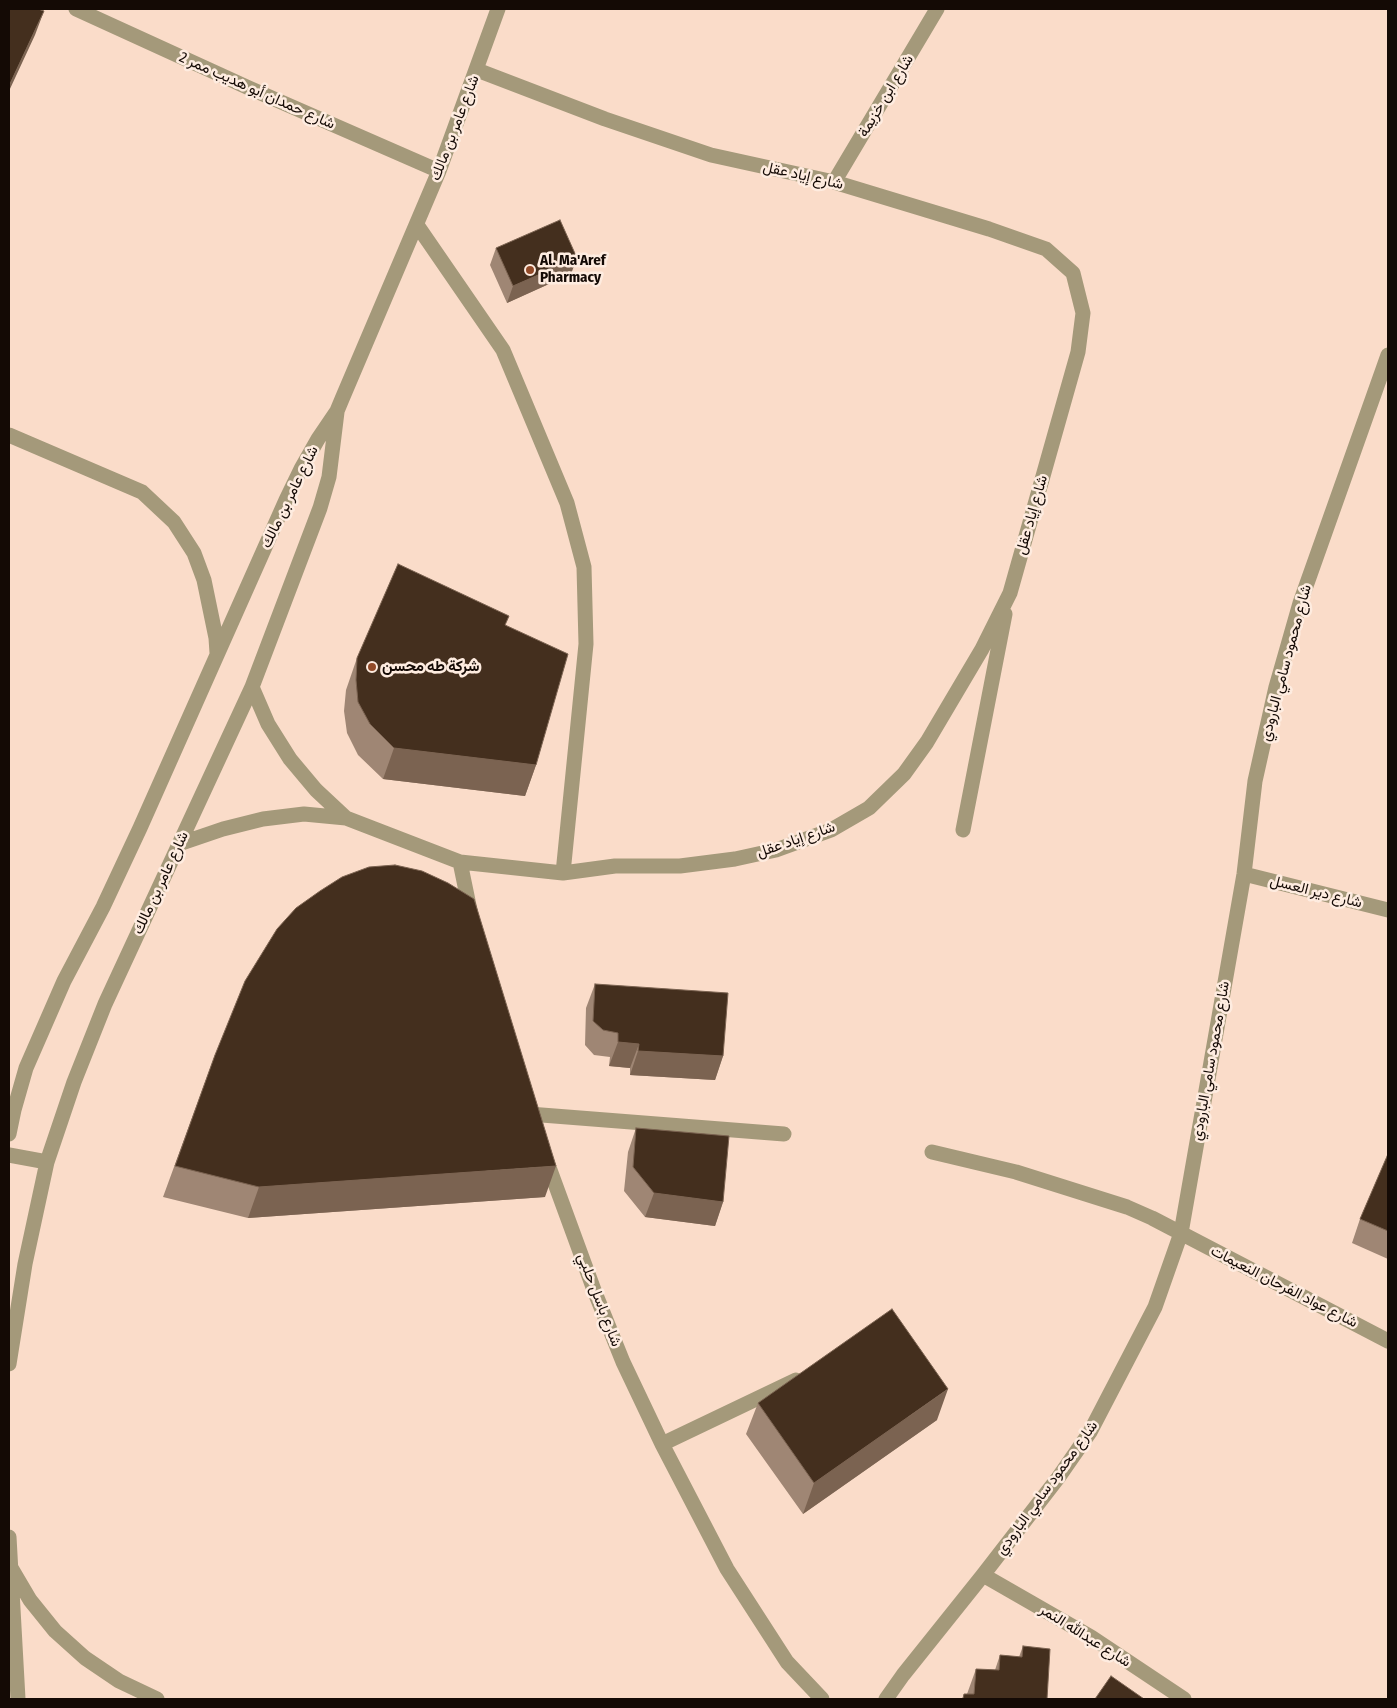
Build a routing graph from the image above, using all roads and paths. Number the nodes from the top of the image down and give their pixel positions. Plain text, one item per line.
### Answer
1 (76, 9) edge
2 (498, 9) edge
3 (937, 9) edge
4 (477, 70) junction
5 (439, 171) junction
6 (834, 182) junction
7 (417, 225) junction
8 (1388, 354) edge
9 (337, 411) junction
10 (9, 435) edge
11 (1010, 592) junction
12 (217, 655) junction
13 (252, 687) junction
14 (346, 818) junction
15 (963, 830) dead end
16 (179, 844) junction
17 (460, 862) junction
18 (563, 873) junction
19 (1244, 874) junction
20 (1388, 910) edge
21 (475, 928) edge
22 (524, 1096) edge
23 (529, 1114) junction
24 (536, 1132) edge
25 (9, 1134) edge
26 (784, 1134) dead end
27 (542, 1150) edge
28 (932, 1152) dead end
29 (9, 1155) edge
30 (47, 1162) junction
31 (1181, 1233) junction
32 (1388, 1341) edge
33 (9, 1364) edge
34 (798, 1380) edge
35 (662, 1444) junction
36 (9, 1537) edge
37 (10, 1566) edge
38 (984, 1574) junction
39 (18, 1699) edge
40 (155, 1699) edge
41 (822, 1699) edge
42 (886, 1699) edge
43 (1184, 1699) edge

1 - 5 street, شارع حمدان أبو هديب ممر 2
2 - 4 street, شارع عامر بن مالك
3 - 6 street, شارع ابن خزيمة
4 - 5 street, شارع عامر بن مالك
4 - 6 street, شارع إياد عقل
5 - 7 street, شارع عامر بن مالك
6 - 11 street, شارع إياد عقل
7 - 9 street, شارع عامر بن مالك
7 - 18 street
8 - 19 street, شارع محمود سامي البارودي
9 - 12 street, شارع عامر بن مالك
9 - 13 street, شارع عامر بن مالك
10 - 12 street
11 - 15 street
11 - 18 street, شارع إياد عقل
12 - 25 street, شارع عامر بن مالك
13 - 14 street, شارع إياد عقل
13 - 16 street, شارع عامر بن مالك
14 - 16 street, شارع إياد عقل
14 - 17 street, شارع إياد عقل
16 - 30 street, شارع عامر بن مالك
17 - 18 street, شارع إياد عقل
17 - 21 street
19 - 20 street, شارع دير العسل
19 - 31 street, شارع محمود سامي البارودي
22 - 23 street
23 - 24 street
23 - 26 street
27 - 35 street, شارع باسل حلبي
28 - 31 street, شارع عواد الفرحان النعيمات
29 - 30 street
30 - 33 street, شارع عامر بن مالك
31 - 32 street, شارع عواد الفرحان النعيمات
31 - 38 street, شارع محمود سامي البارودي
34 - 35 street
35 - 41 street, شارع باسل حلبي
36 - 37 street
37 - 39 street
37 - 40 street
38 - 42 street, شارع محمود سامي البارودي
38 - 43 street, شارع عبدالله النمر

